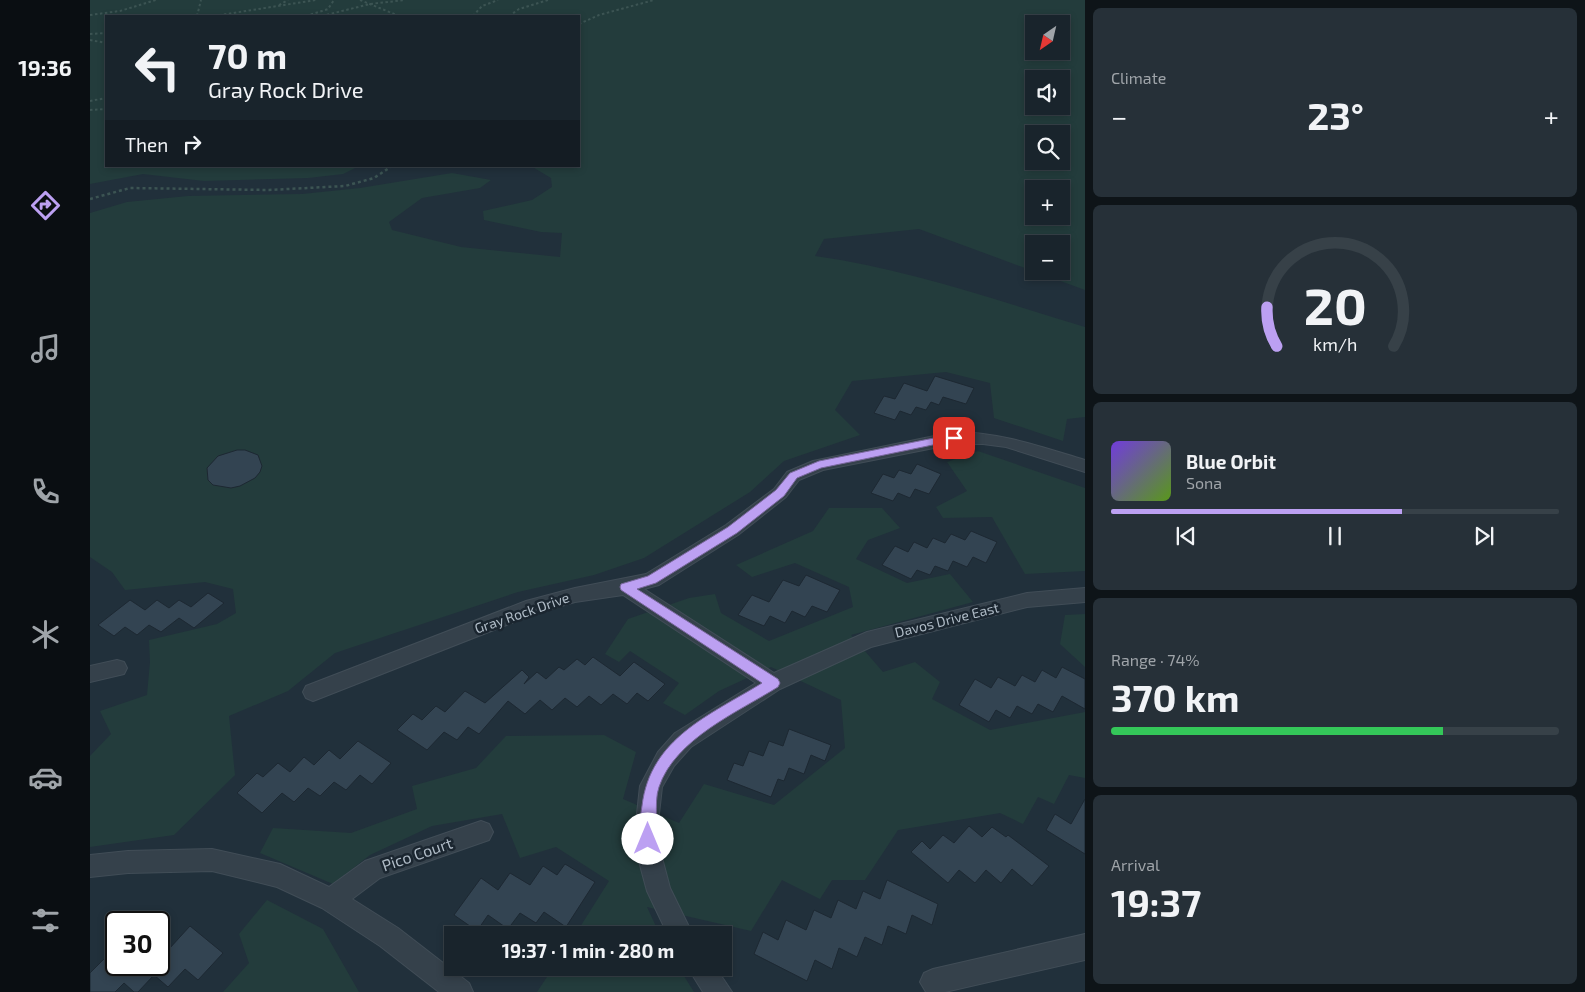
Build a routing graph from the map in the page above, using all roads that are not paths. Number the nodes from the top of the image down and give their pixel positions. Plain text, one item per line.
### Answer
1 (1085, 466) edge
2 (626, 587) junction
3 (1085, 595) edge
4 (116, 668) dead end
5 (90, 674) edge
6 (773, 683) junction
7 (313, 692) dead end
8 (481, 832) dead end
9 (90, 866) edge
10 (331, 900) junction
11 (676, 926) edge
12 (1085, 947) edge
13 (707, 976) edge
14 (933, 982) dead end
15 (457, 992) edge
16 (719, 992) edge

1 - 2 street, Gray Rock Drive
2 - 6 street
2 - 7 street, Gray Rock Drive
3 - 6 street, Davos Drive East
4 - 5 street
6 - 11 street, Davos Drive East
8 - 10 street, Pico Court
9 - 10 street
10 - 15 street
12 - 14 street
13 - 16 street

